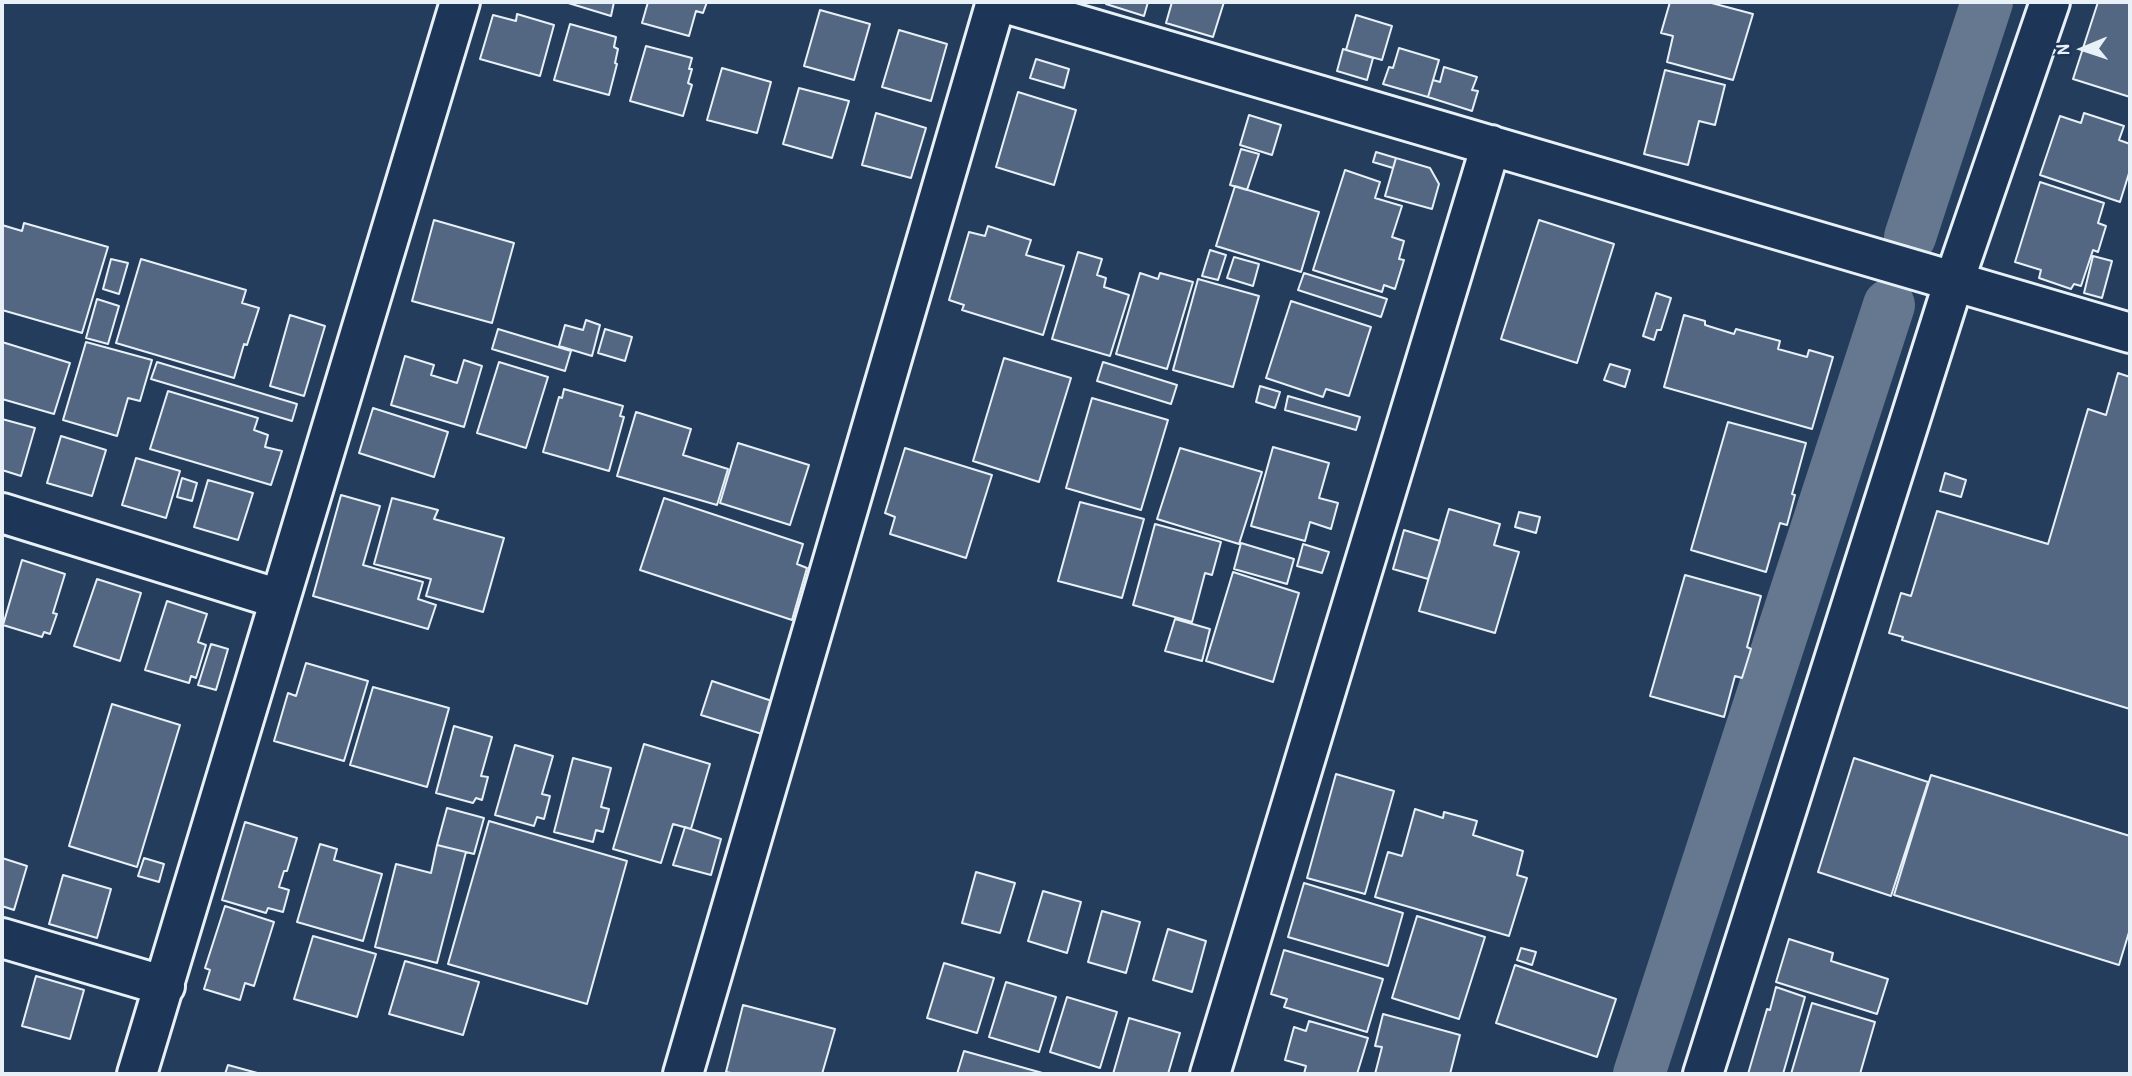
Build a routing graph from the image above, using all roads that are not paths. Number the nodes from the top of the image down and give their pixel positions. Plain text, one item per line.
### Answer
1 (460, 2) edge
2 (999, 2) edge
3 (2050, 2) edge
4 (1491, 145) junction
5 (1954, 281) junction
6 (2130, 333) edge
7 (2, 513) edge
8 (279, 599) junction
9 (2, 938) edge
10 (165, 985) junction
11 (137, 1074) edge
12 (683, 1074) edge
13 (1210, 1074) edge
14 (1703, 1074) edge

1 - 8 street
2 - 4 street
2 - 12 street
3 - 5 street
4 - 5 street
4 - 13 street
5 - 6 street
5 - 14 street
7 - 8 street
8 - 10 street
9 - 10 street
10 - 11 street

